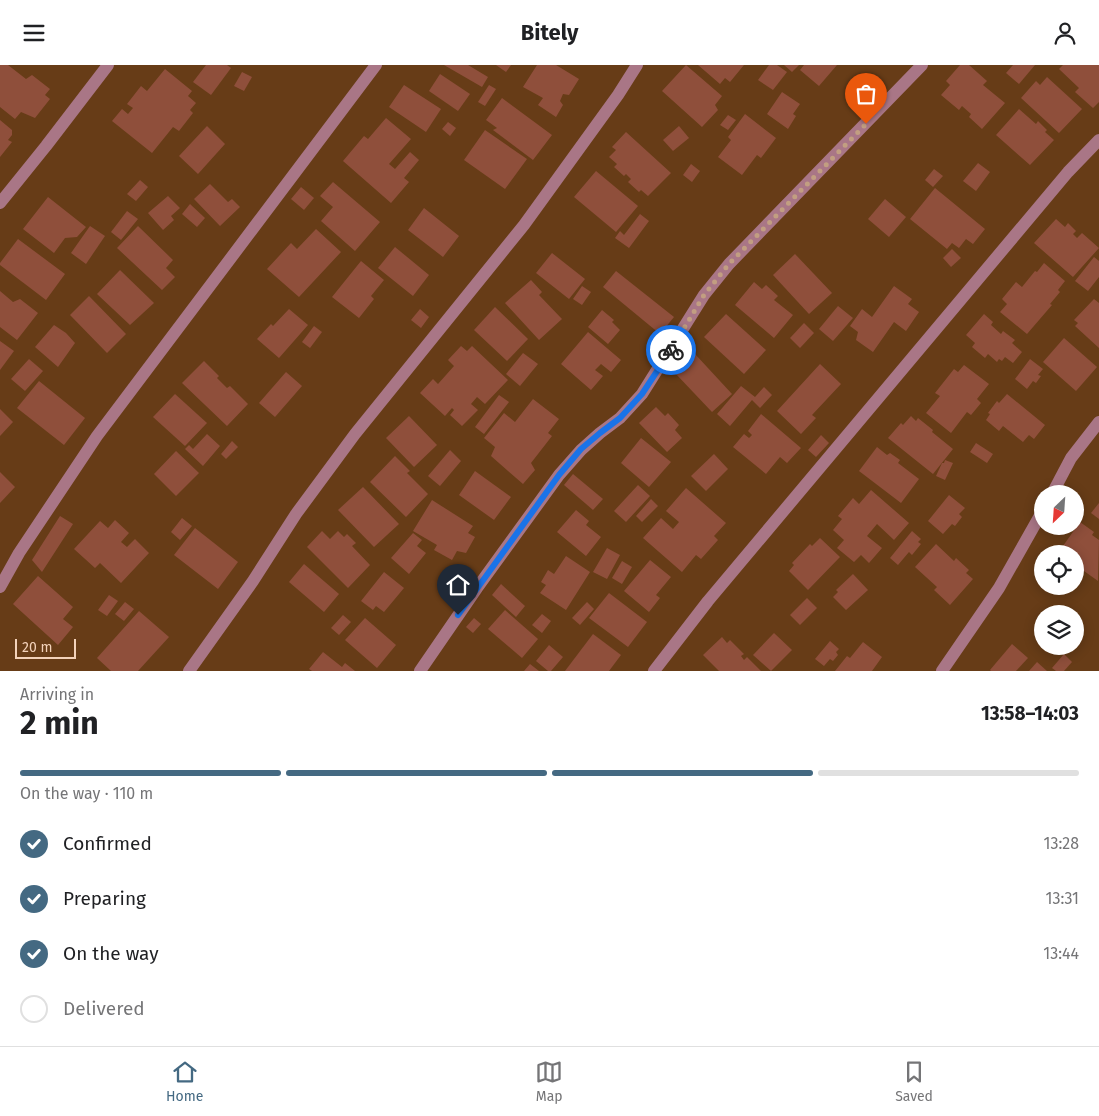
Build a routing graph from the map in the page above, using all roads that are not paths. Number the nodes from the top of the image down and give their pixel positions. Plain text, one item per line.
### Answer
1 (108, 65) edge
2 (376, 65) edge
3 (637, 65) edge
4 (922, 65) edge
5 (1099, 140) edge
6 (0, 203) edge
7 (1099, 422) edge
8 (1057, 485) edge
9 (1034, 525) edge
10 (0, 587) edge
11 (189, 671) edge
12 (420, 671) edge
13 (654, 671) edge
14 (942, 671) edge

1 - 6 street
2 - 10 street
3 - 11 street
4 - 12 street
5 - 13 street
7 - 8 street
9 - 14 street

